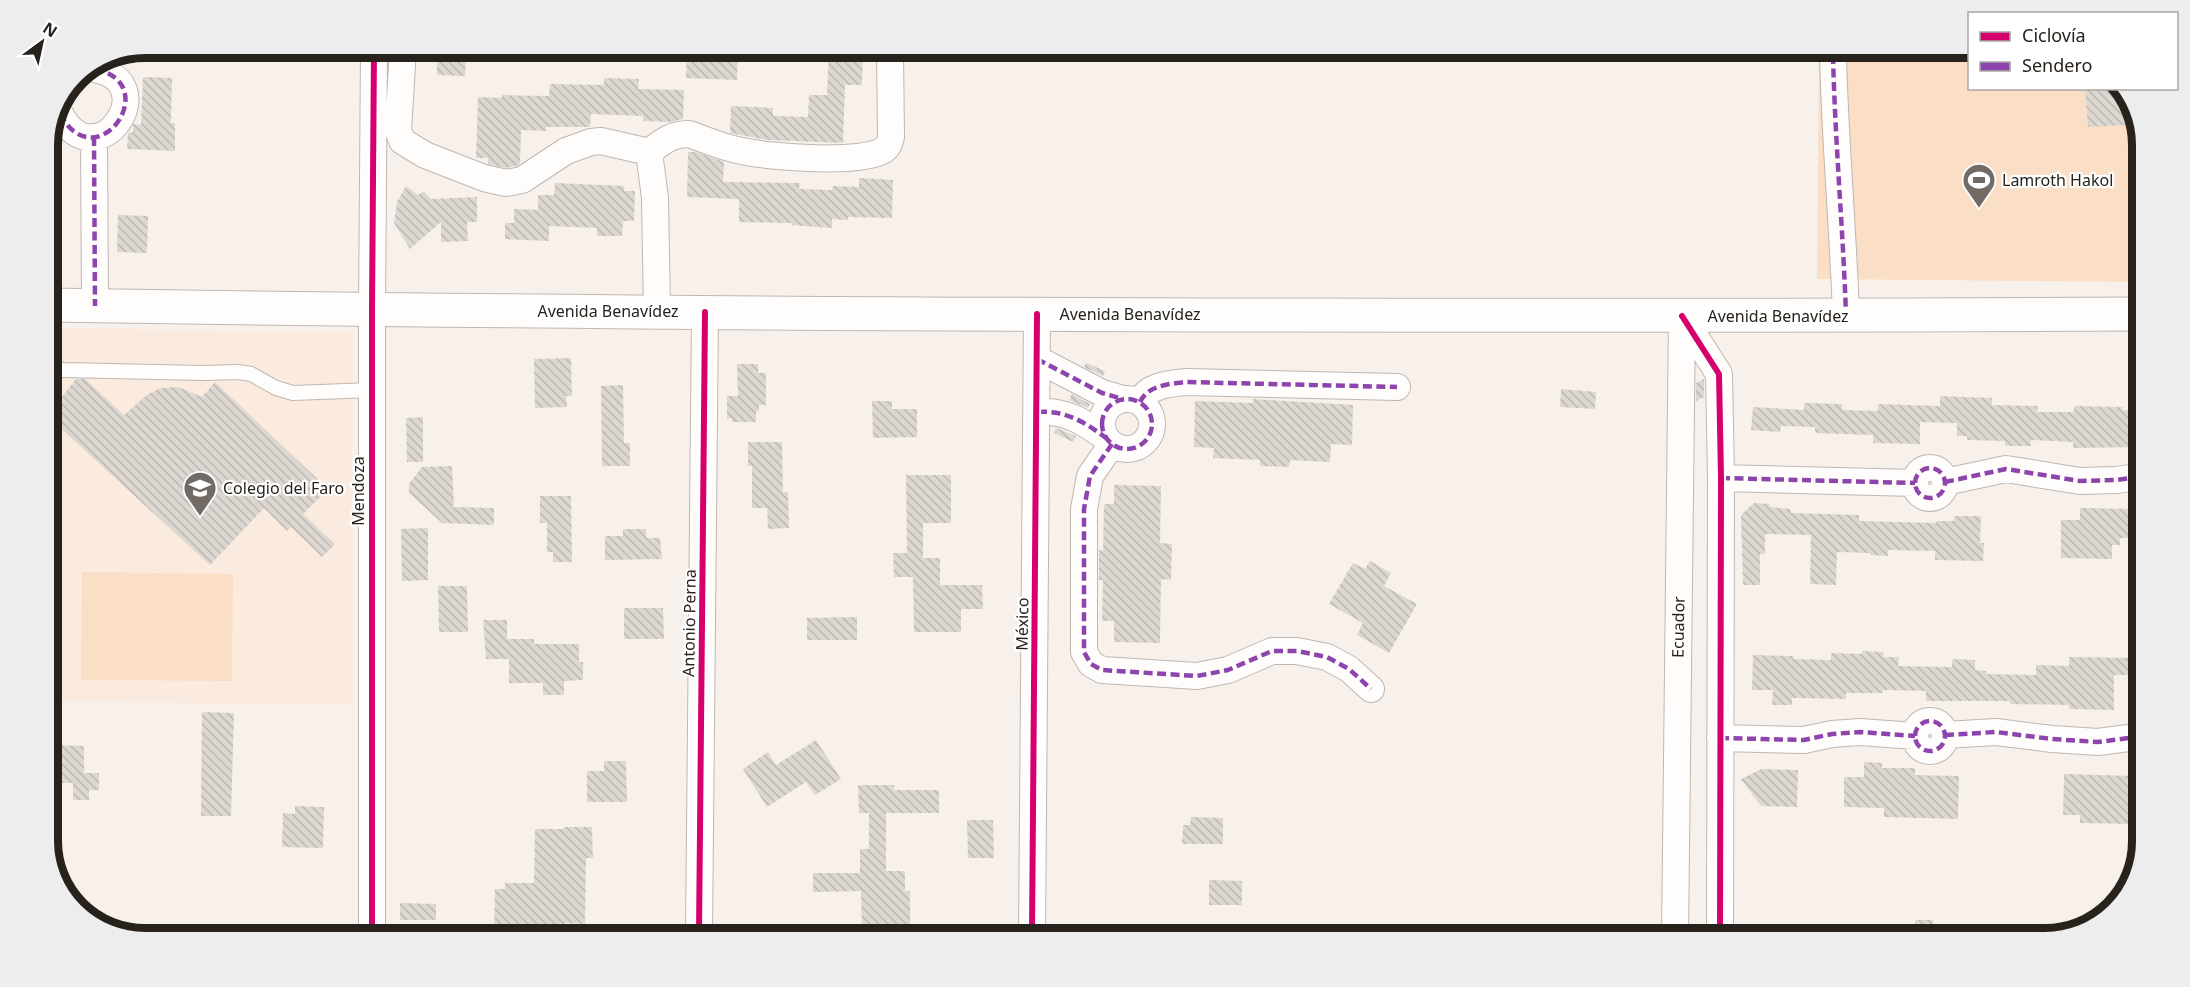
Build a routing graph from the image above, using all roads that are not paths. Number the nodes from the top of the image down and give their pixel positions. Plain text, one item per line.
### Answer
1 (374, 58) edge
2 (402, 58) edge
3 (890, 58) edge
4 (1833, 58) edge
5 (101, 71) edge
6 (63, 120) edge
7 (94, 137) junction
8 (649, 152) junction
9 (59, 305) edge
10 (96, 306) junction
11 (372, 309) junction
12 (657, 311) junction
13 (705, 312) junction
14 (1037, 314) junction
15 (2131, 314) edge
16 (1846, 315) junction
17 (1682, 316) junction
18 (1037, 359) junction
19 (59, 368) edge
20 (1397, 387) dead end
21 (372, 390) junction
22 (1131, 400) junction
23 (1038, 412) junction
24 (1109, 441) junction
25 (1721, 478) junction
26 (2131, 478) edge
27 (1371, 689) dead end
28 (1720, 738) junction
29 (2132, 738) edge
30 (372, 928) edge
31 (699, 928) edge
32 (1032, 928) edge
33 (1675, 928) edge
34 (1720, 928) edge

1 - 11 street, Mendoza
2 - 8 street
3 - 8 street
4 - 16 street
5 - 7 street
6 - 7 street
7 - 10 street
8 - 12 street
9 - 10 main road, Avenida Benavídez
10 - 11 main road, Avenida Benavídez
11 - 12 main road, Avenida Benavídez
11 - 21 street, Mendoza
12 - 13 main road, Avenida Benavídez
13 - 14 main road, Avenida Benavídez
13 - 31 street, Antonio Perna
14 - 17 main road, Avenida Benavídez
14 - 18 street, México
15 - 16 main road, Avenida Benavídez
16 - 17 main road, Avenida Benavídez
17 - 25 street
17 - 33 street, Ecuador
18 - 22 street
18 - 23 street, México
19 - 21 lane
20 - 22 street
21 - 30 street, Mendoza
22 - 24 street
22 - 24 street
23 - 24 street
23 - 32 street, México
24 - 27 street
25 - 26 street
25 - 28 street
28 - 29 street
28 - 34 street

